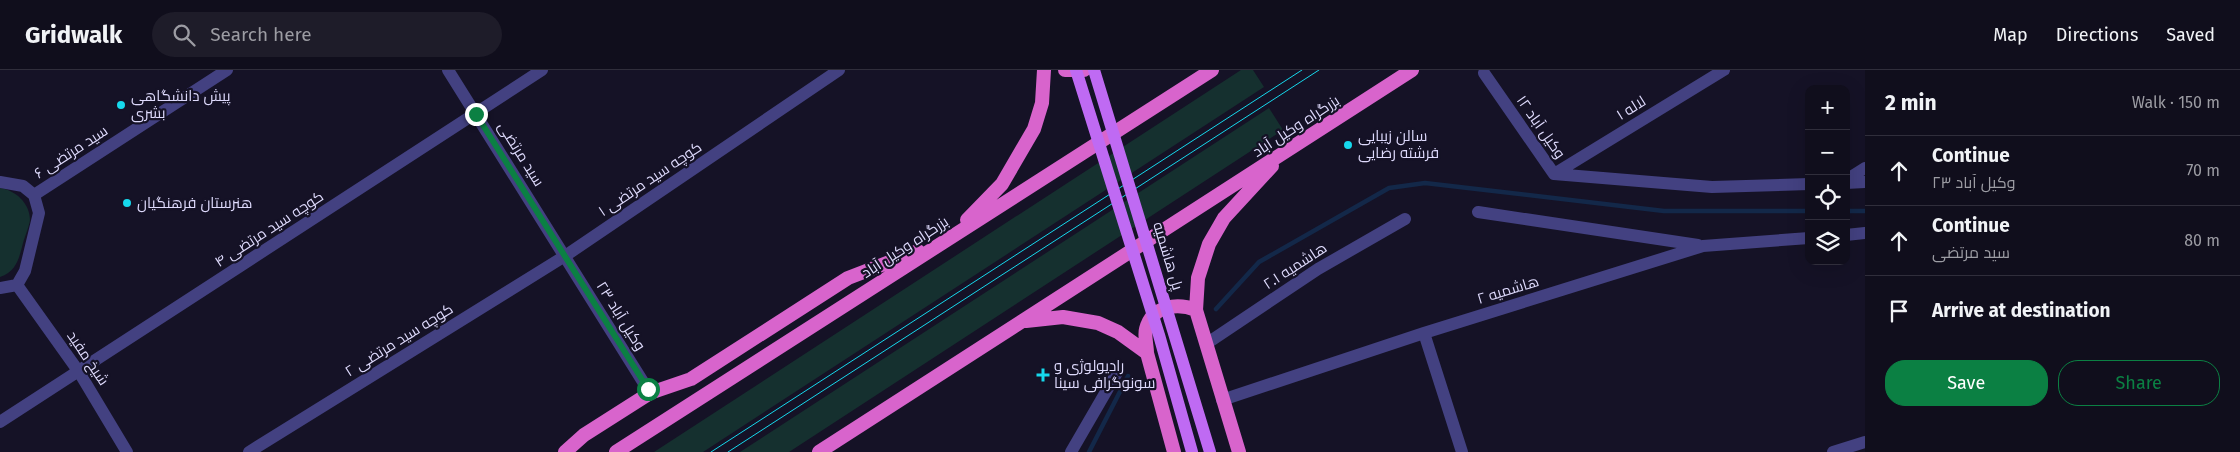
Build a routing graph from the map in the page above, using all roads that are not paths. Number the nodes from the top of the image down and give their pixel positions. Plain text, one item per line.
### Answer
1 (228, 70) edge
2 (448, 70) edge
3 (542, 70) edge
4 (839, 70) edge
5 (1044, 70) edge
6 (1065, 70) edge
7 (1076, 70) edge
8 (1084, 70) edge
9 (1094, 70) edge
10 (1212, 70) edge
11 (1412, 70) edge
12 (1724, 70) edge
13 (1484, 73) dead end
14 (476, 114) junction
15 (1287, 151) junction
16 (1865, 168) edge
17 (1554, 174) junction
18 (1850, 178) edge
19 (1850, 181) edge
20 (0, 182) edge
21 (1865, 182) edge
22 (1805, 184) edge
23 (34, 195) junction
24 (1478, 212) dead end
25 (1405, 219) dead end
26 (1865, 233) edge
27 (1850, 235) edge
28 (1805, 238) edge
29 (948, 239) junction
30 (1703, 246) junction
31 (565, 256) junction
32 (17, 285) junction
33 (0, 288) edge
34 (1196, 310) junction
35 (1023, 321) junction
36 (1424, 333) junction
37 (1206, 344) junction
38 (1147, 353) junction
39 (1118, 371) dead end
40 (79, 372) junction
41 (650, 393) junction
42 (1222, 400) junction
43 (0, 422) edge
44 (1865, 442) edge
45 (824, 450) edge
46 (127, 452) edge
47 (249, 452) edge
48 (565, 452) edge
49 (616, 452) edge
50 (1071, 452) edge
51 (1174, 452) edge
52 (1192, 452) edge
53 (1210, 452) edge
54 (1239, 452) edge
55 (1462, 452) edge
56 (1834, 452) edge

1 - 23 street, سید مرتضی ۶
2 - 14 street, سید مرتضی
3 - 14 street, کوچه سید مرتضی ۴
4 - 31 street, کوچه سید مرتضی ۱
5 - 29 highway
6 - 8 highway
7 - 52 main road, bridge
9 - 53 main road, پل هاشمیه, bridge
10 - 29 highway, بزرگراه وکیل آباد
11 - 15 highway, بزرگراه وکیل آباد
12 - 17 street, لاله ۱
13 - 17 street, ۱۲ وکیل آباد
14 - 31 street, سید مرتضی
14 - 40 street, کوچه سید مرتضی ۴
15 - 34 highway
15 - 35 highway, بزرگراه وکیل آباد
16 - 18 street
17 - 22 street
19 - 21 street
20 - 23 street
23 - 32 street
24 - 30 street
25 - 37 street, هاشمیه ۲.۱
26 - 27 street
28 - 30 street, هاشمیه ۲
29 - 41 highway
29 - 49 highway, بزرگراه وکیل آباد
30 - 36 street, هاشمیه ۲
31 - 41 street, ۲۳ وکیل آباد
31 - 47 street, کوچه سید مرتضی ۲
32 - 33 street
32 - 40 street, شیخ مفید
34 - 37 highway
34 - 38 highway
35 - 38 highway
35 - 45 highway, بزرگراه وکیل آباد
36 - 42 street, هاشمیه ۲
36 - 55 street
37 - 42 highway
38 - 51 highway
39 - 50 street
40 - 43 street, کوچه سید مرتضی ۴
40 - 46 street, شیخ مفید
41 - 48 highway
42 - 54 highway
44 - 56 street

